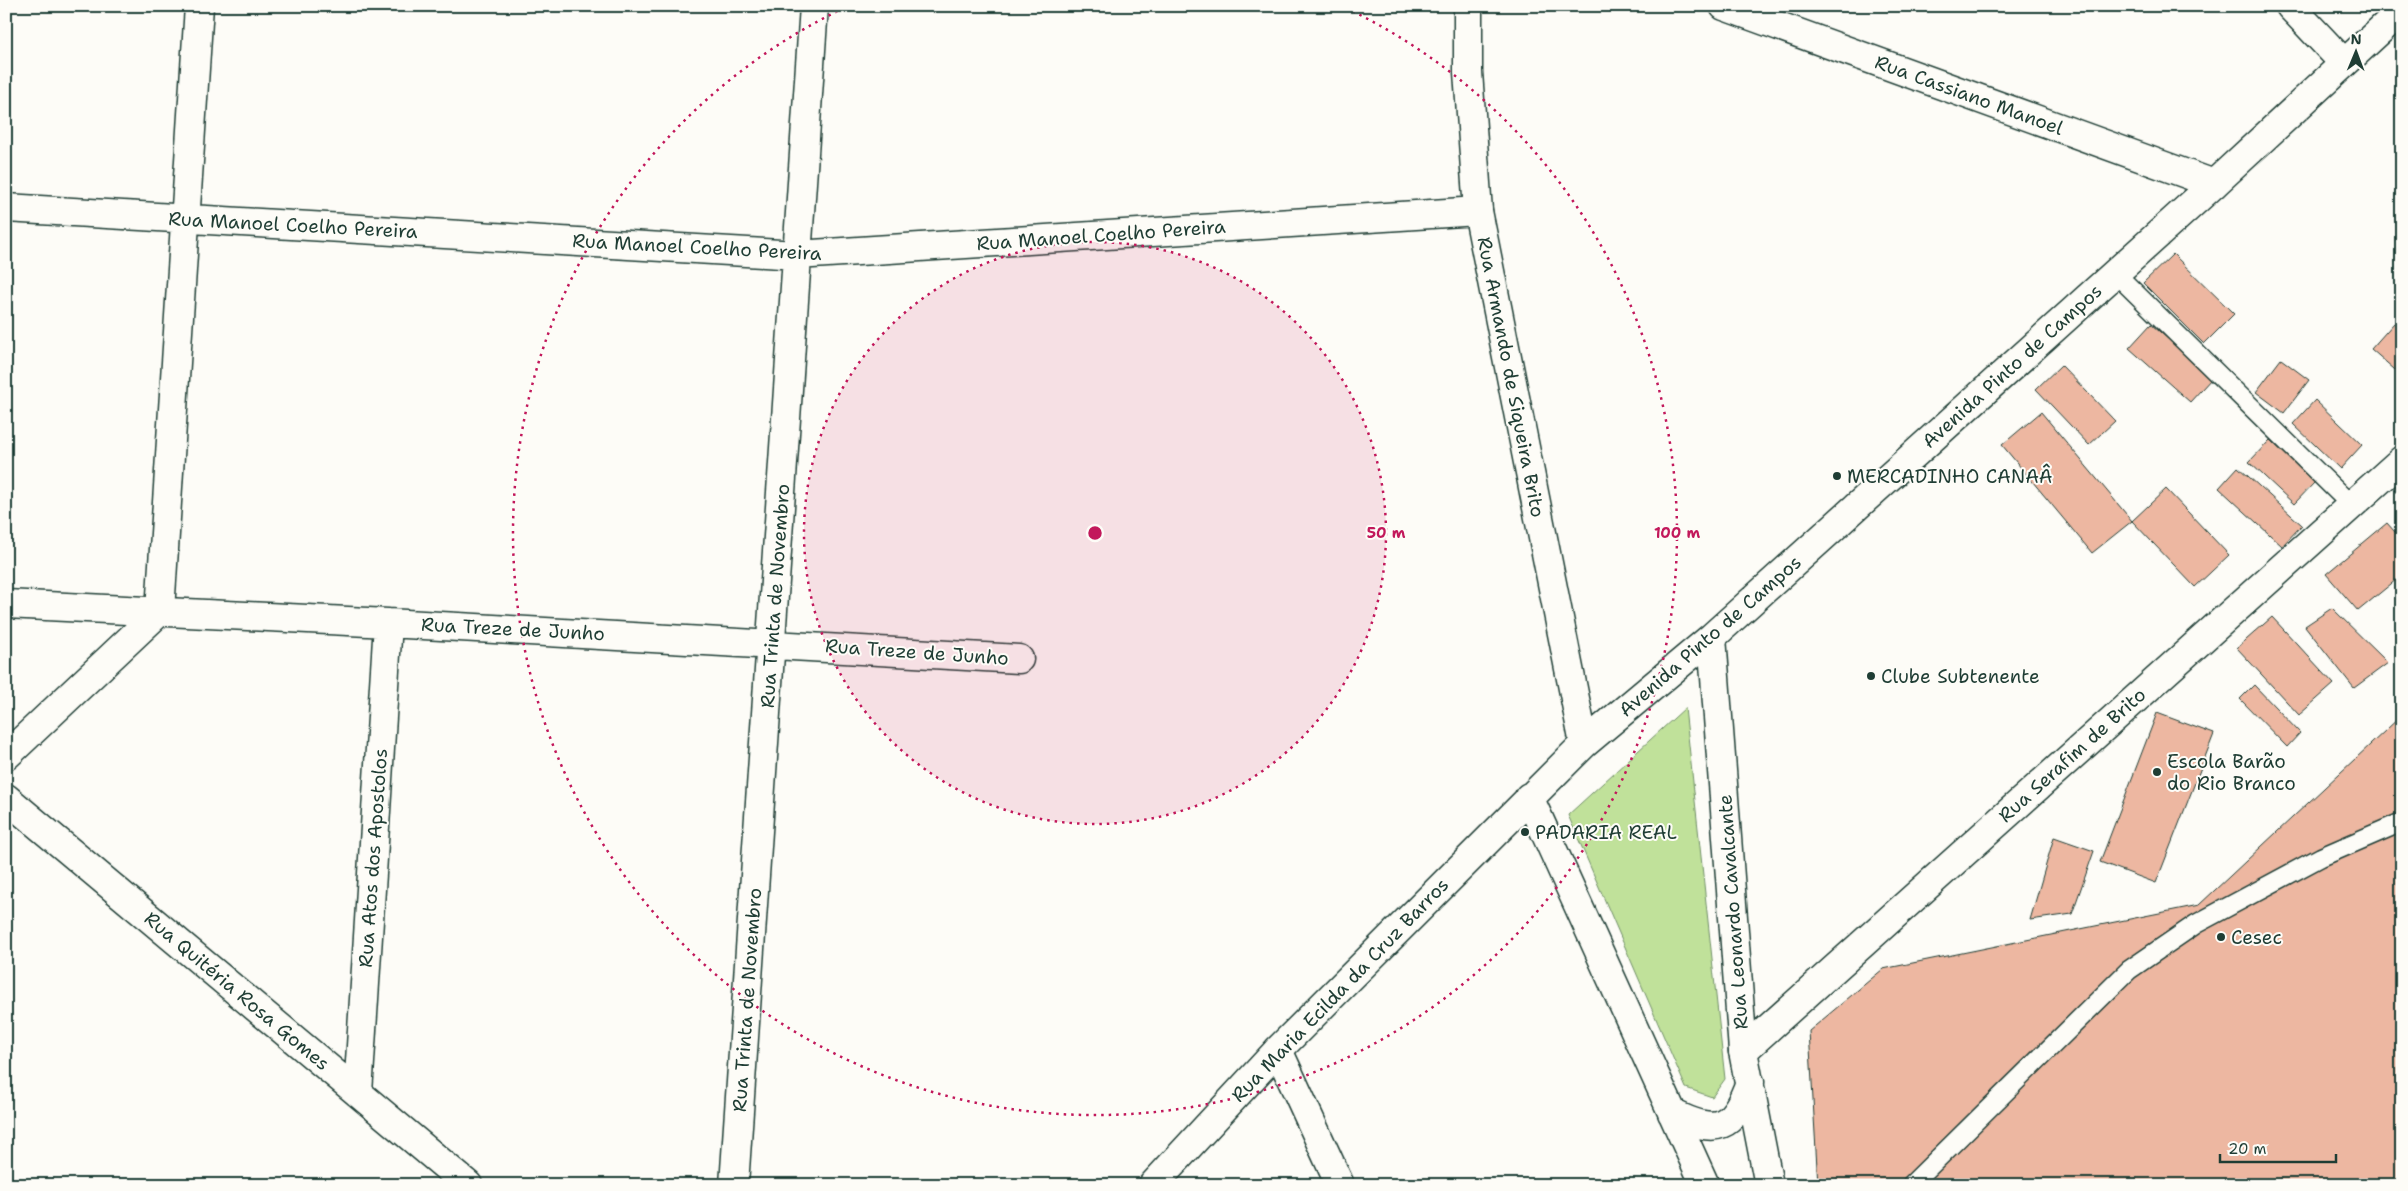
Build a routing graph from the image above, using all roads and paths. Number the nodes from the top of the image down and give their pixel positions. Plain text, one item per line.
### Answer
1 (199, 6) edge
2 (814, 6) edge
3 (1468, 6) edge
4 (1724, 6) edge
5 (2290, 6) edge
6 (2402, 10) edge
7 (2344, 63) junction
8 (2214, 184) junction
9 (6, 208) edge
10 (1478, 211) junction
11 (186, 218) junction
12 (798, 255) junction
13 (2115, 273) junction
14 (2402, 460) edge
15 (2350, 506) junction
16 (6, 604) edge
17 (160, 611) junction
18 (388, 623) junction
19 (1712, 637) junction
20 (772, 644) junction
21 (1019, 659) dead end
22 (1584, 744) junction
23 (6, 756) edge
24 (1529, 797) junction
25 (6, 798) edge
26 (2402, 822) edge
27 (1278, 1050) junction
28 (1743, 1051) junction
29 (1750, 1082) junction
30 (358, 1093) junction
31 (1672, 1113) junction
32 (468, 1185) edge
33 (734, 1185) edge
34 (1153, 1185) edge
35 (1340, 1185) edge
36 (1705, 1185) edge
37 (1769, 1185) edge
38 (1911, 1185) edge

1 - 11 street
2 - 12 street, Rua Trinta de Novembro
3 - 10 street, Rua Armando de Siqueira Brito
4 - 8 street, Rua Cassiano Manoel
5 - 7 street
6 - 7 street, Avenida Pinto de Campos
7 - 8 street, Avenida Pinto de Campos
8 - 13 street, Avenida Pinto de Campos
9 - 11 street, Rua Manoel Coelho Pereira
10 - 12 street, Rua Manoel Coelho Pereira
10 - 22 street, Rua Armando de Siqueira Brito
11 - 12 street, Rua Manoel Coelho Pereira
11 - 17 street
12 - 20 street, Rua Trinta de Novembro
13 - 15 lane
13 - 19 street, Avenida Pinto de Campos
14 - 15 street, Rua Serafim de Brito
15 - 28 street, Rua Serafim de Brito
16 - 17 street, Rua Treze de Junho
17 - 18 street, Rua Treze de Junho
17 - 23 street
18 - 20 street, Rua Treze de Junho
18 - 30 street, Rua Atos dos Apostolos
19 - 22 street, Avenida Pinto de Campos
19 - 28 street, Rua Leonardo Cavalcante
20 - 21 street, Rua Treze de Junho
20 - 33 street, Rua Trinta de Novembro
22 - 24 street, Avenida Pinto de Campos
24 - 27 street, Rua Maria Ecilda da Cruz Barros
24 - 31 street
25 - 30 street, Rua Quitéria Rosa Gomes
26 - 38 lane
27 - 34 street, Rua Maria Ecilda da Cruz Barros
27 - 35 street
28 - 29 street, Rua Leonardo Cavalcante
29 - 31 street
29 - 37 street, Rua Leonardo Cavalcante
30 - 32 street, Rua Quitéria Rosa Gomes
31 - 36 street

